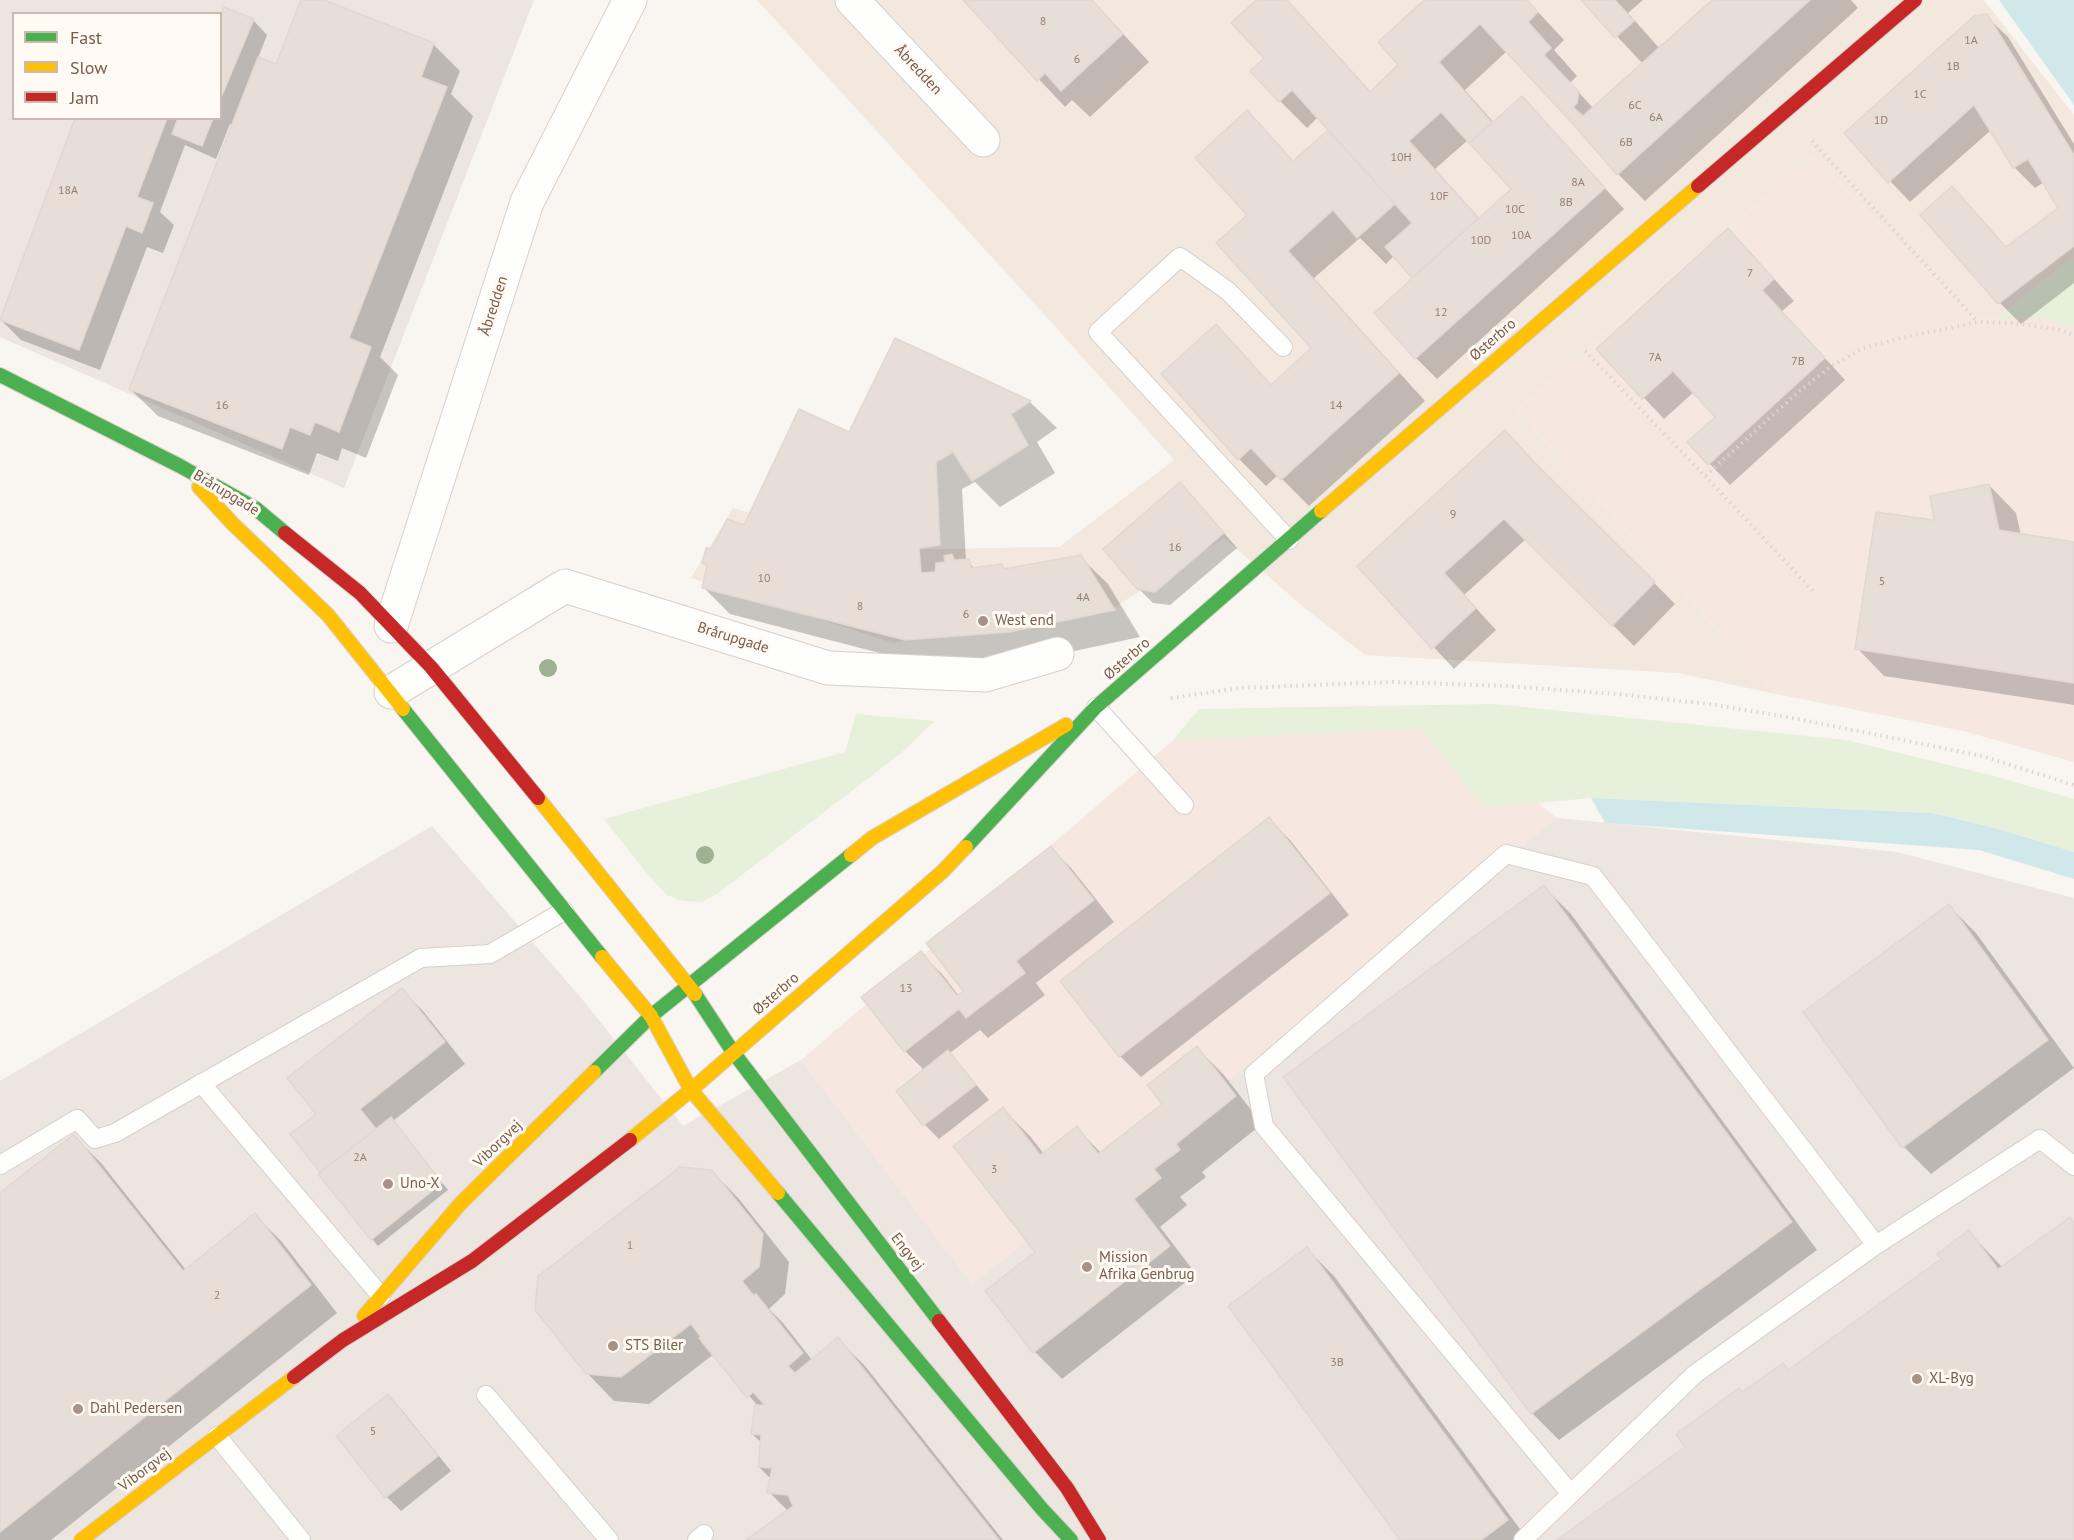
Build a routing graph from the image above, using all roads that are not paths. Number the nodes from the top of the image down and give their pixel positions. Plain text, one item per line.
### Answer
1 (630, 0) edge
2 (852, 0) edge
3 (1916, 0) edge
4 (983, 140) dead end
5 (1283, 346) dead end
6 (0, 375) edge
7 (180, 466) junction
8 (1289, 540) junction
9 (391, 626) junction
10 (1057, 654) dead end
11 (431, 667) junction
12 (391, 692) junction
13 (1096, 707) junction
14 (1184, 805) dead end
15 (564, 911) junction
16 (689, 984) junction
17 (651, 1016) junction
18 (733, 1052) junction
19 (201, 1083) junction
20 (691, 1090) junction
21 (0, 1165) edge
22 (2074, 1166) edge
23 (1876, 1245) junction
24 (381, 1296) junction
25 (344, 1340) junction
26 (486, 1395) dead end
27 (217, 1436) junction
28 (1571, 1494) junction
29 (81, 1540) edge
30 (301, 1540) edge
31 (609, 1540) edge
32 (1071, 1540) edge
33 (1099, 1540) edge
34 (1523, 1540) edge

1 - 9 street, Åbredden
2 - 4 street, Åbredden
3 - 8 street, Østerbro
5 - 8 lane
6 - 7 street, Brårupgade
7 - 9 street, Brårupgade
7 - 12 street, Brårupgade
8 - 13 street, Østerbro
9 - 11 street, Brårupgade
10 - 11 street, Brårupgade
11 - 12 street, Brårupgade
11 - 16 street, Brårupgade
12 - 15 street, Brårupgade
13 - 14 lane
13 - 16 street, Østerbro
13 - 18 street, Østerbro
15 - 17 street, Brårupgade
15 - 19 lane
16 - 17 street, Viborgvej
16 - 18 street, Engvej
17 - 20 street
17 - 24 street, Viborgvej
18 - 20 street, Viborgvej
18 - 33 street, Engvej
19 - 21 lane
19 - 24 lane
20 - 25 street, Viborgvej
20 - 32 street
22 - 23 lane
23 - 28 lane
23 - 28 lane
24 - 25 street, Viborgvej
25 - 27 street, Viborgvej
26 - 31 lane
27 - 29 street, Viborgvej
27 - 30 lane
28 - 34 lane

